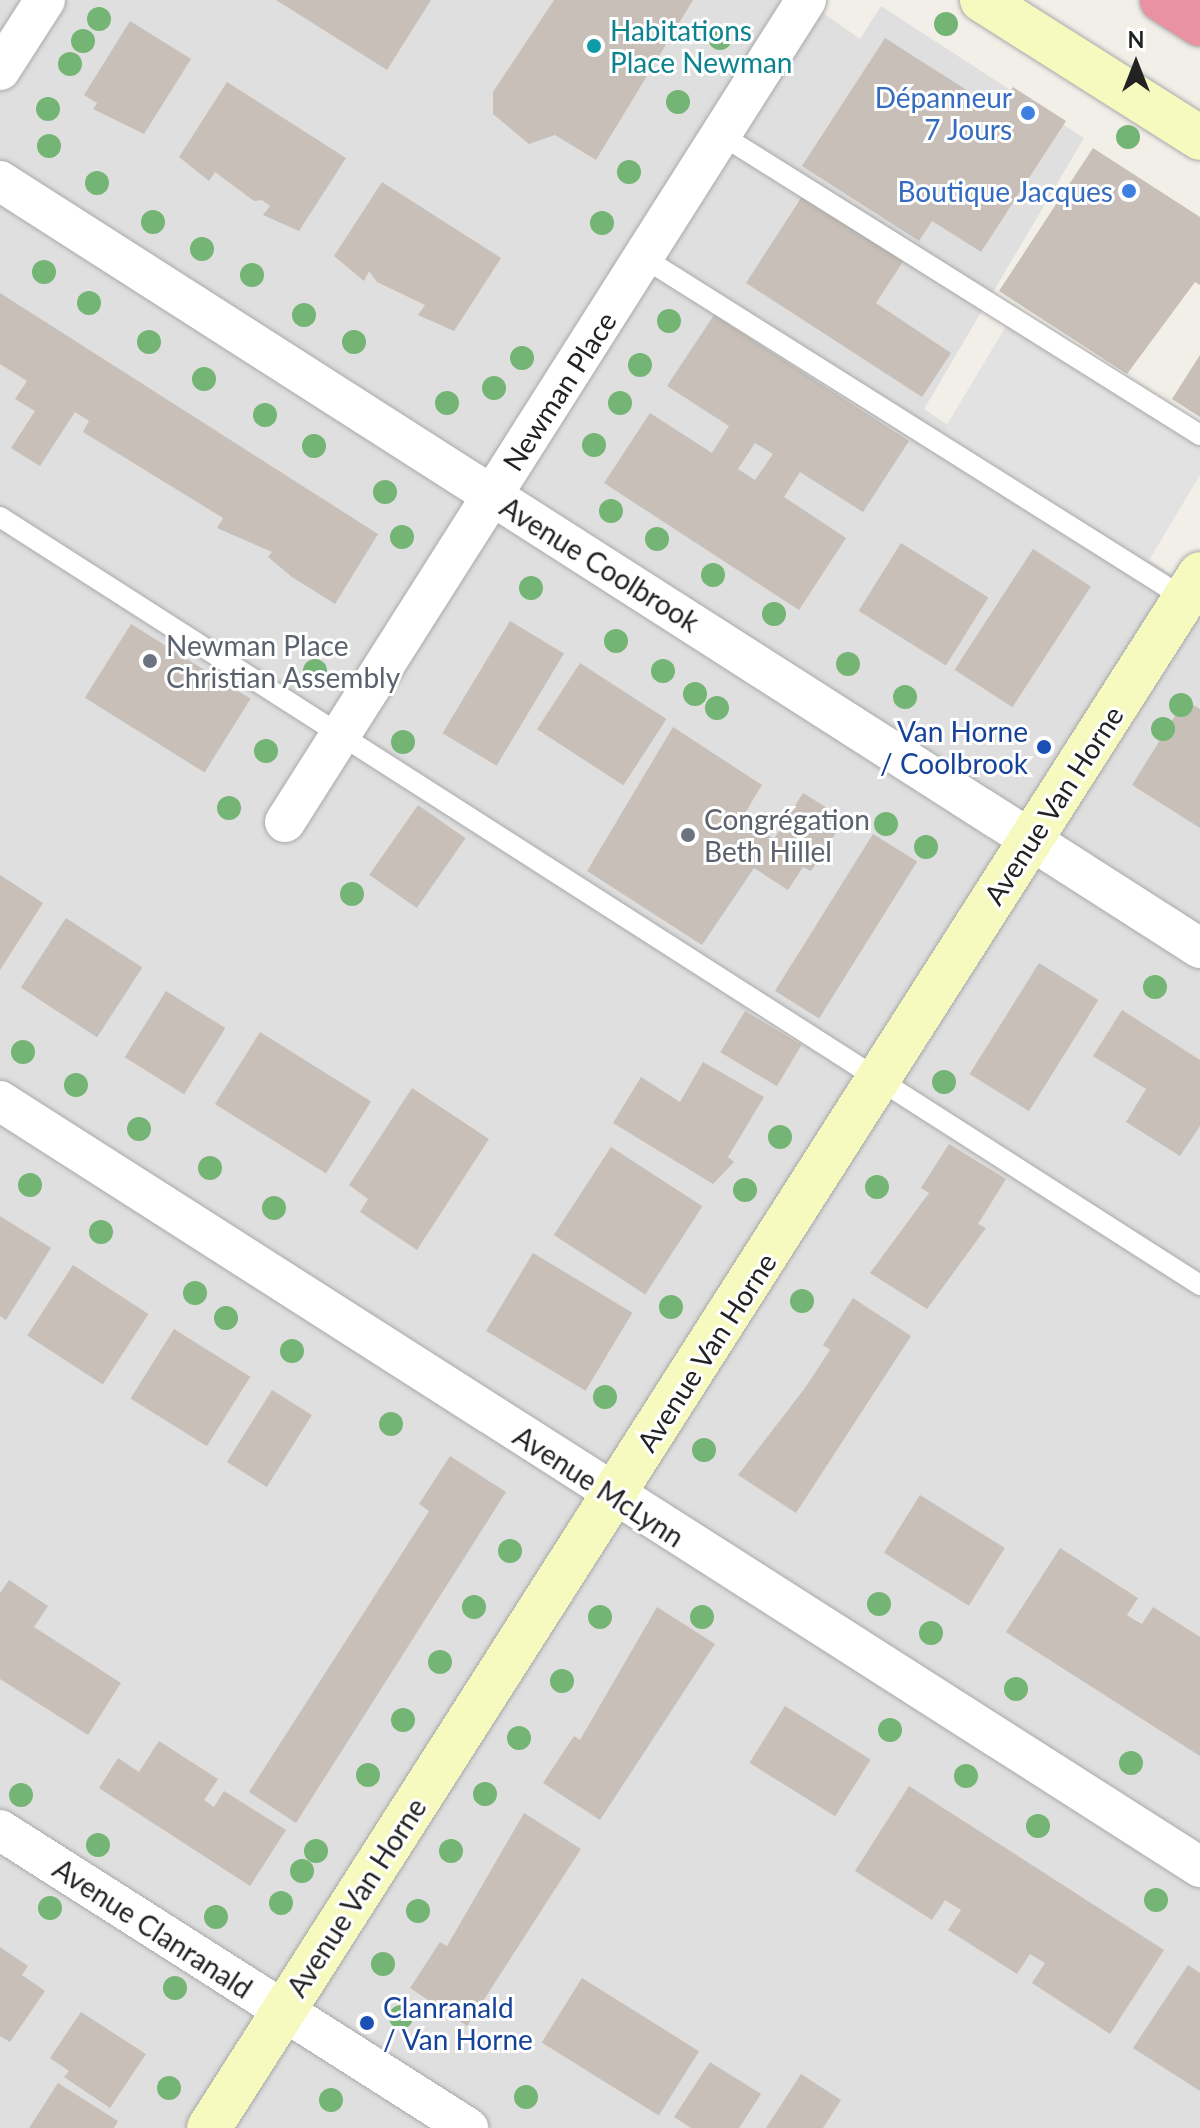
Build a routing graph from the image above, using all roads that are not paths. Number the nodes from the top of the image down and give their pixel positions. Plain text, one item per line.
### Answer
1 (45, 0) edge
2 (806, 0) edge
3 (982, 0) edge
4 (1162, 0) edge
5 (1200, 24) edge
6 (0, 70) edge
7 (723, 136) junction
8 (1200, 138) edge
9 (0, 181) edge
10 (644, 258) junction
11 (1200, 435) edge
12 (492, 497) junction
13 (0, 517) edge
14 (1195, 594) edge
15 (341, 734) junction
16 (285, 822) dead end
17 (1031, 839) junction
18 (1200, 948) edge
19 (878, 1082) junction
20 (0, 1101) edge
21 (1200, 1285) edge
22 (614, 1496) junction
23 (0, 1830) edge
24 (1200, 1867) edge
25 (282, 2011) junction
26 (209, 2128) edge
27 (468, 2128) edge

1 - 6 street
2 - 7 street, Newman Place
3 - 8 main road
4 - 5 highway
7 - 10 street, Newman Place
7 - 11 lane
9 - 12 street, Avenue Coolbrook
10 - 12 street, Newman Place
10 - 14 lane
12 - 15 street, Newman Place
12 - 17 street, Avenue Coolbrook
13 - 15 lane
14 - 17 main road, Avenue Van Horne
15 - 16 street, Newman Place
15 - 19 lane
17 - 18 street, Avenue Coolbrook
17 - 19 main road, Avenue Van Horne
19 - 21 lane
19 - 22 main road, Avenue Van Horne
20 - 22 street, Avenue McLynn
22 - 24 street, Avenue McLynn
22 - 25 main road, Avenue Van Horne
23 - 25 street, Avenue Clanranald
25 - 26 main road, Avenue Van Horne
25 - 27 street, Avenue Clanranald

